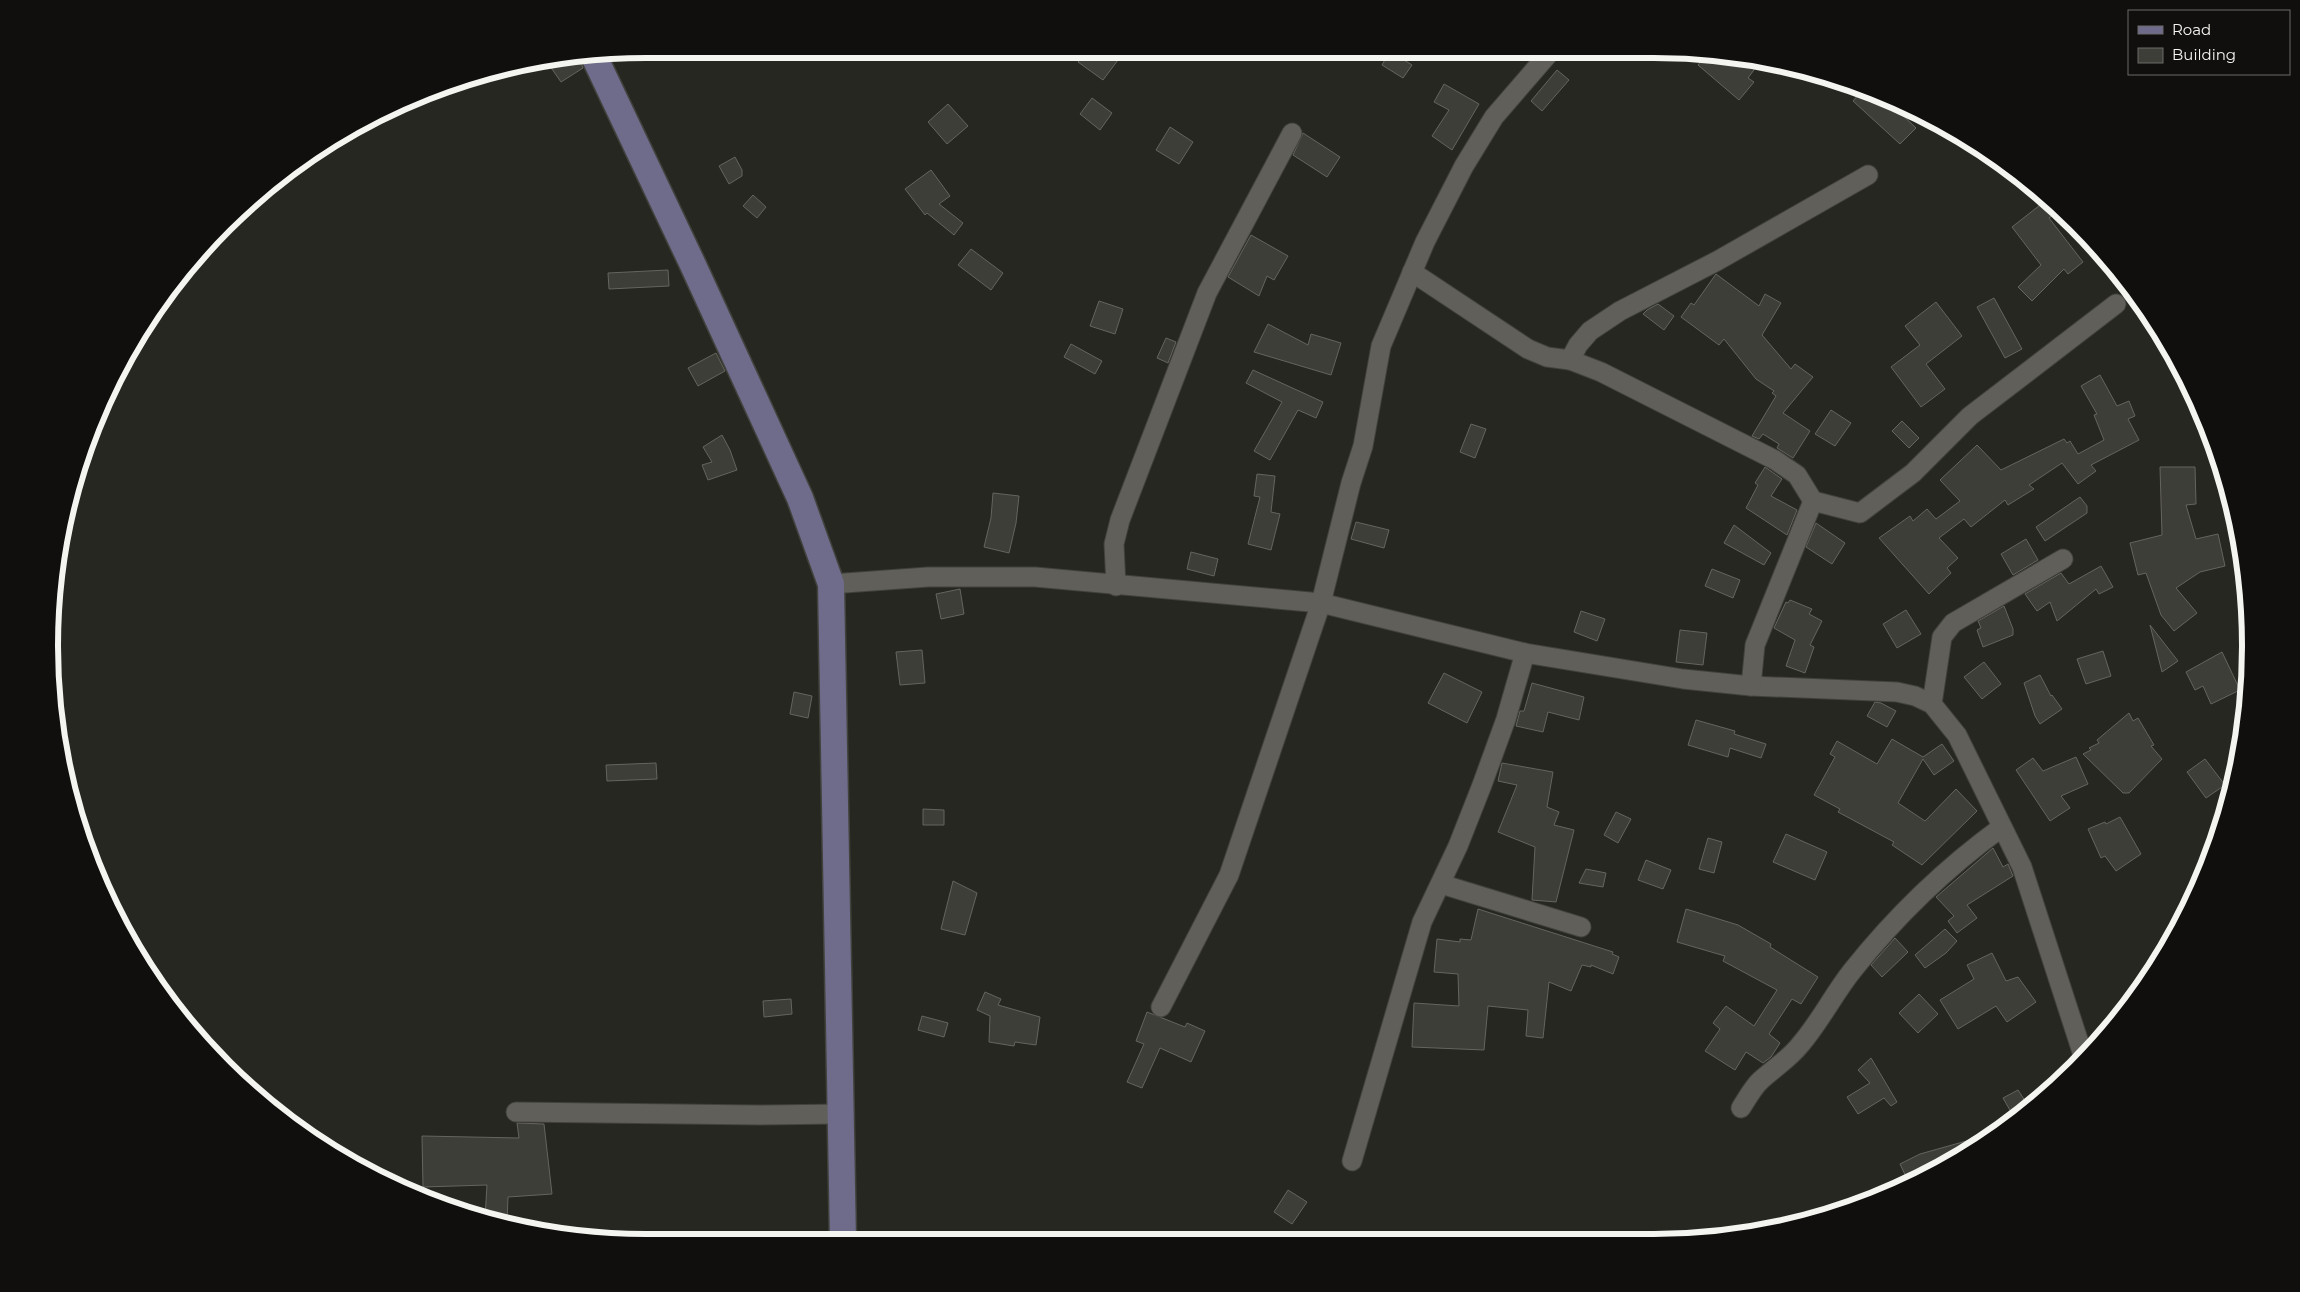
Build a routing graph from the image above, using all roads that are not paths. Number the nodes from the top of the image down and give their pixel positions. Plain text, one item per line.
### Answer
1 (1544, 58) edge
2 (596, 60) edge
3 (1292, 133) dead end
4 (1868, 176) dead end
5 (1412, 272) junction
6 (2116, 304) dead end
7 (1570, 360) junction
8 (1813, 501) junction
9 (2063, 559) dead end
10 (831, 584) junction
11 (1116, 586) junction
12 (1321, 604) junction
13 (1525, 653) junction
14 (1751, 686) junction
15 (1932, 704) junction
16 (2002, 827) junction
17 (1441, 884) junction
18 (1581, 927) dead end
19 (1161, 1007) dead end
20 (2081, 1050) edge
21 (1741, 1108) dead end
22 (516, 1112) dead end
23 (841, 1114) junction
24 (1352, 1161) dead end
25 (843, 1234) edge

1 - 5 street
2 - 10 street
3 - 11 street
4 - 7 street
5 - 7 street
5 - 12 street
6 - 8 street
7 - 8 street
8 - 14 street
9 - 15 street
10 - 11 street
10 - 23 street
11 - 12 street
12 - 13 street
12 - 19 street
13 - 14 street
13 - 17 street
14 - 15 street
15 - 16 street
16 - 20 street
16 - 21 street
17 - 18 street
17 - 24 street
22 - 23 street
23 - 25 street

